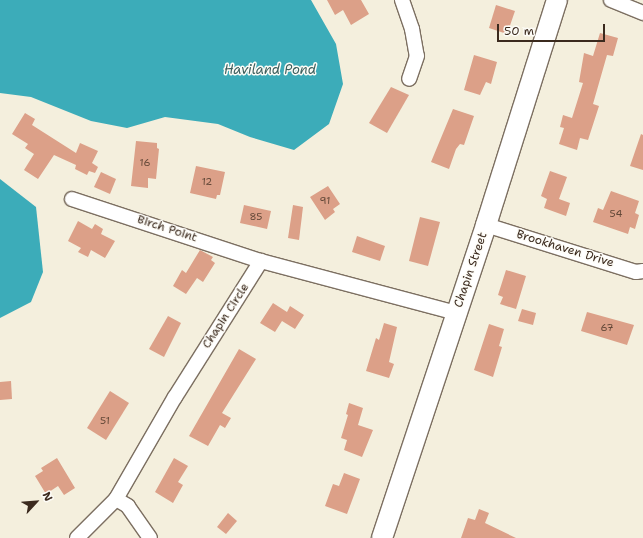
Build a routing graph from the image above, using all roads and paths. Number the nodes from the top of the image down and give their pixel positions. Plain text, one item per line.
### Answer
1 (402, 0) edge
2 (557, 0) edge
3 (611, 0) edge
4 (643, 13) edge
5 (409, 79) dead end
6 (72, 199) dead end
7 (486, 225) junction
8 (262, 260) junction
9 (643, 271) edge
10 (456, 313) junction
11 (116, 499) junction
12 (77, 538) edge
13 (150, 538) edge
14 (382, 538) edge

1 - 5 street
2 - 7 main road, Chapin Street
3 - 4 street
6 - 8 street, Birch Point
7 - 9 street, Brookhaven Drive
7 - 10 main road, Chapin Street
8 - 10 street
8 - 11 street, Chapin Circle
10 - 14 main road, Chapin Street
11 - 12 street, Chapin Circle
11 - 13 street

